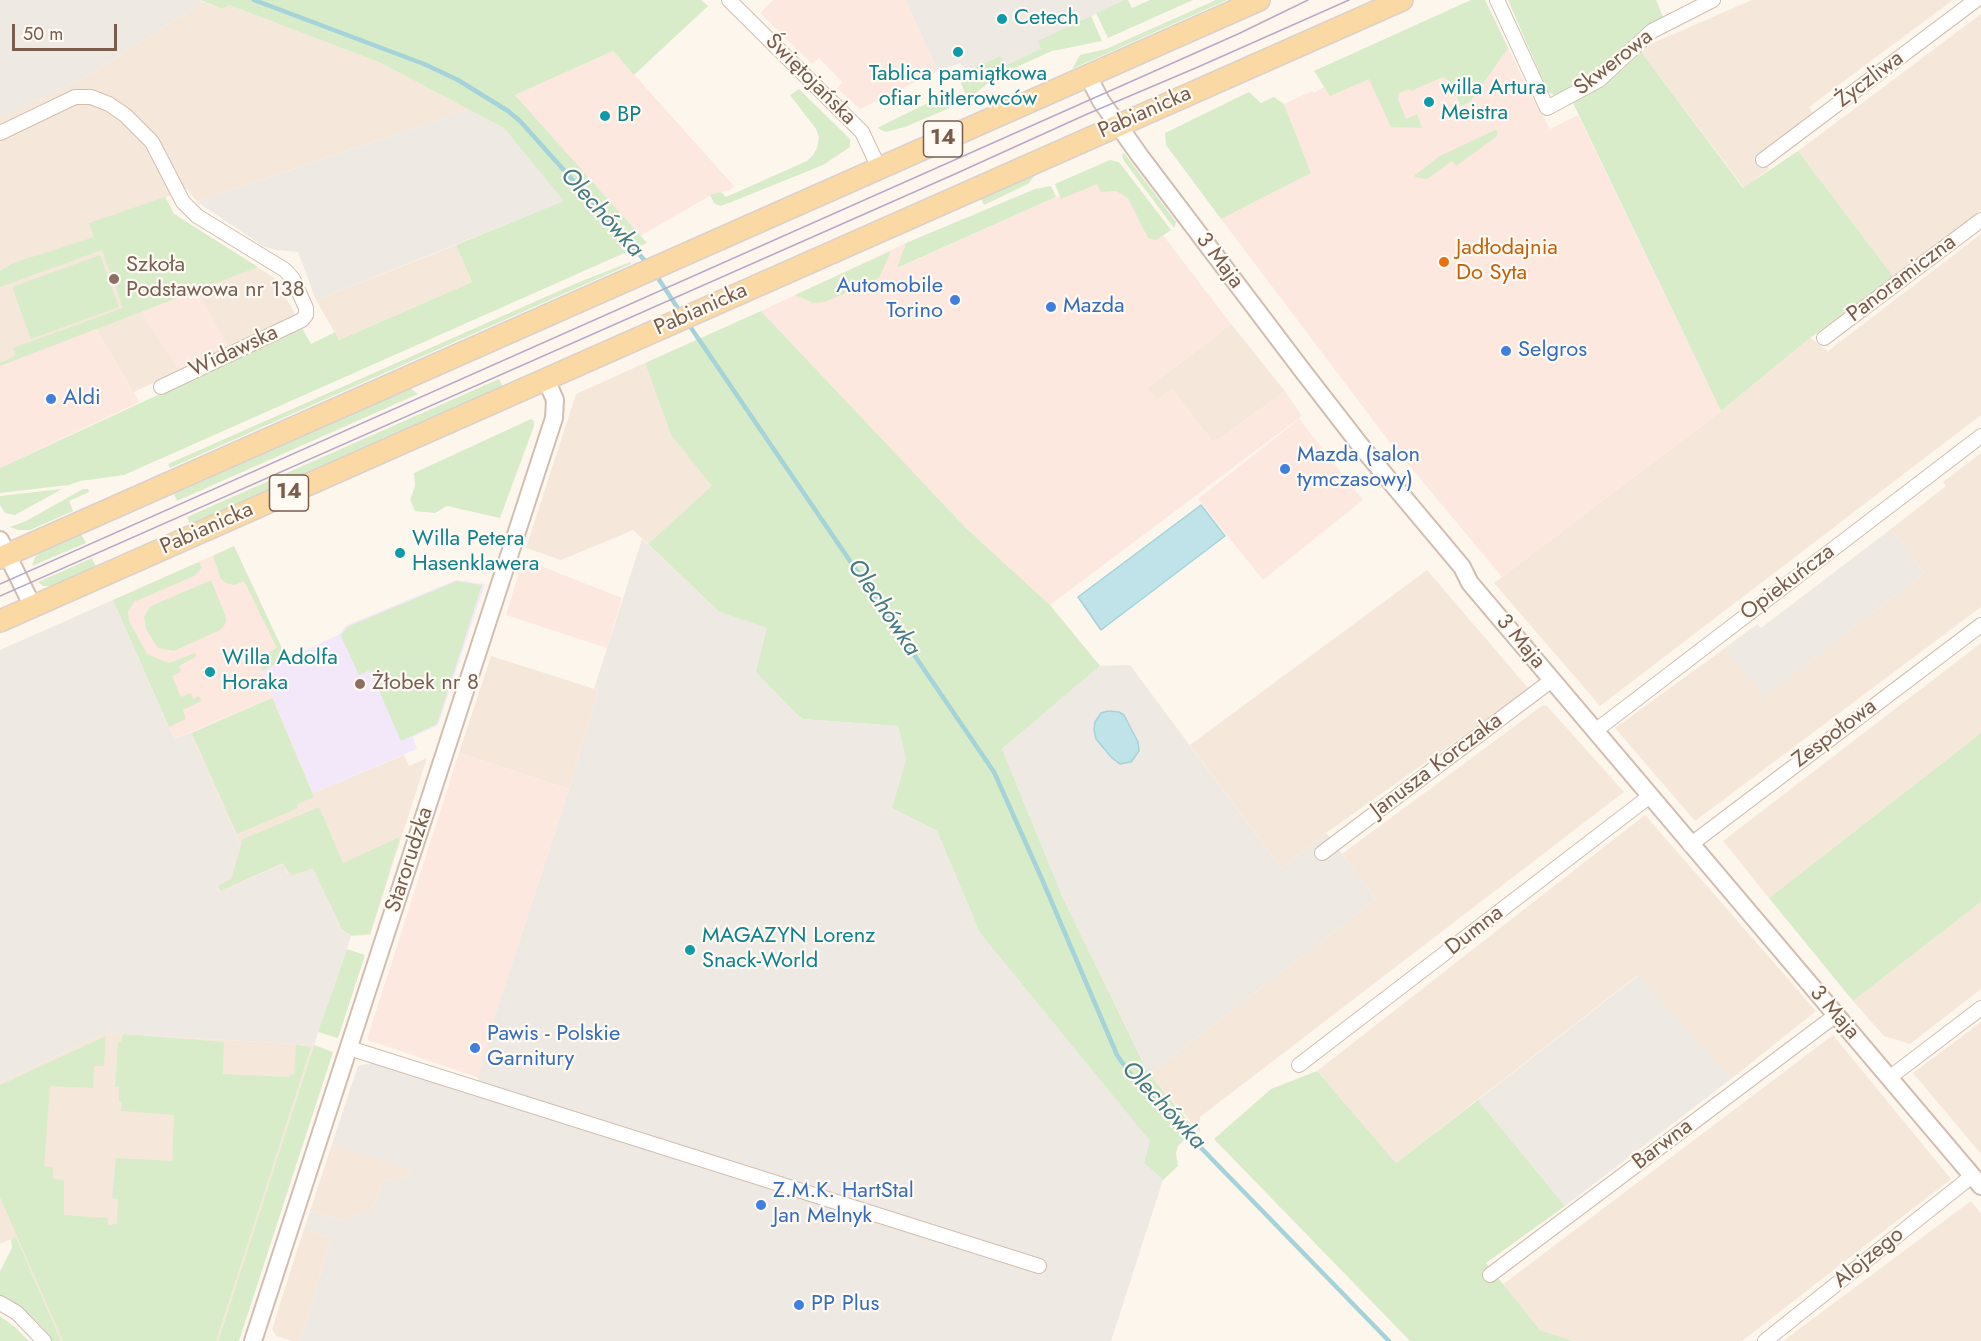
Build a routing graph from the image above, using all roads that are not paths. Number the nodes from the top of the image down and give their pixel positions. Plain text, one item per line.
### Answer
1 (729, 0) edge
2 (1259, 0) edge
3 (1402, 0) edge
4 (1497, 0) edge
5 (1713, 0) edge
6 (1976, 0) edge
7 (1088, 76) junction
8 (1118, 126) junction
9 (0, 133) edge
10 (1763, 160) dead end
11 (879, 168) junction
12 (1981, 220) edge
13 (1824, 338) dead end
14 (546, 379) junction
15 (161, 387) dead end
16 (1981, 436) edge
17 (3, 551) edge
18 (33, 607) junction
19 (0, 621) edge
20 (1981, 625) edge
21 (1552, 680) junction
22 (1595, 731) junction
23 (1650, 796) junction
24 (1690, 844) junction
25 (1322, 853) dead end
26 (1981, 1008) edge
27 (1836, 1015) junction
28 (349, 1047) junction
29 (1299, 1065) dead end
30 (1889, 1078) junction
31 (1977, 1181) edge
32 (1039, 1266) dead end
33 (1490, 1275) dead end
34 (0, 1303) edge
35 (44, 1341) edge
36 (253, 1341) edge
37 (1766, 1341) edge

1 - 11 street, Świętojańska
2 - 7 main road, 14
3 - 8 main road, Pabianicka / 14
4 - 5 street, Skwerowa
6 - 10 street, Życzliwa
7 - 8 street, 3 Maja
7 - 11 main road, 14
8 - 14 main road, Pabianicka / 14
8 - 21 street, 3 Maja
9 - 15 street, Widawska
11 - 17 main road, 14
12 - 13 street, Panoramiczna
14 - 18 main road, Pabianicka / 14
14 - 28 street, Starorudzka
16 - 22 street, Opiekuńcza
17 - 18 street
18 - 19 main road, Pabianicka / 14
20 - 24 street, Zespołowa
21 - 22 street, 3 Maja
21 - 25 street, Janusza Korczaka
22 - 23 street, 3 Maja
23 - 24 street, 3 Maja
23 - 29 street, Dumna
24 - 27 street, 3 Maja
26 - 30 street
27 - 30 street, 3 Maja
27 - 33 street, Barwna
28 - 32 street
28 - 36 street, Starorudzka
30 - 31 street, 3 Maja
31 - 37 street, Alojzego
34 - 35 street

